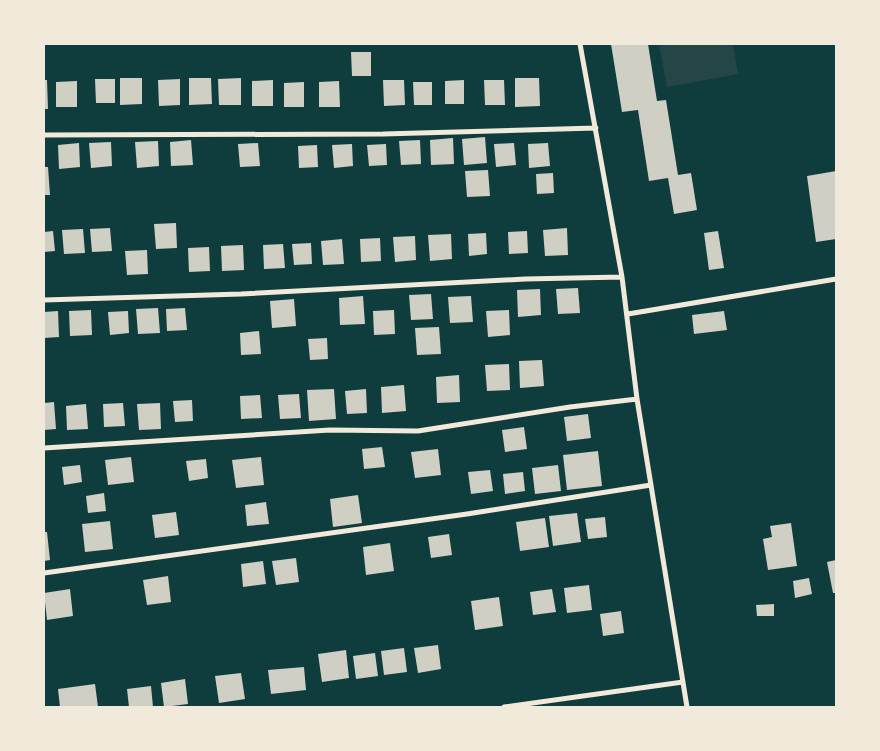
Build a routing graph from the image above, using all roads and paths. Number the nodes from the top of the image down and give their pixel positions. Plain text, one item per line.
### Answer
1 (580, 44) edge
2 (596, 128) junction
3 (44, 134) edge
4 (622, 277) junction
5 (836, 279) edge
6 (44, 300) edge
7 (628, 314) junction
8 (637, 399) junction
9 (44, 448) edge
10 (651, 485) junction
11 (44, 573) edge
12 (683, 682) junction
13 (504, 707) edge
14 (687, 707) edge

1 - 2 street
2 - 3 street
2 - 4 street
4 - 6 street
4 - 7 street
5 - 7 street
7 - 8 street
8 - 9 street
8 - 10 street
10 - 11 street
10 - 12 street
12 - 13 street
12 - 14 street

